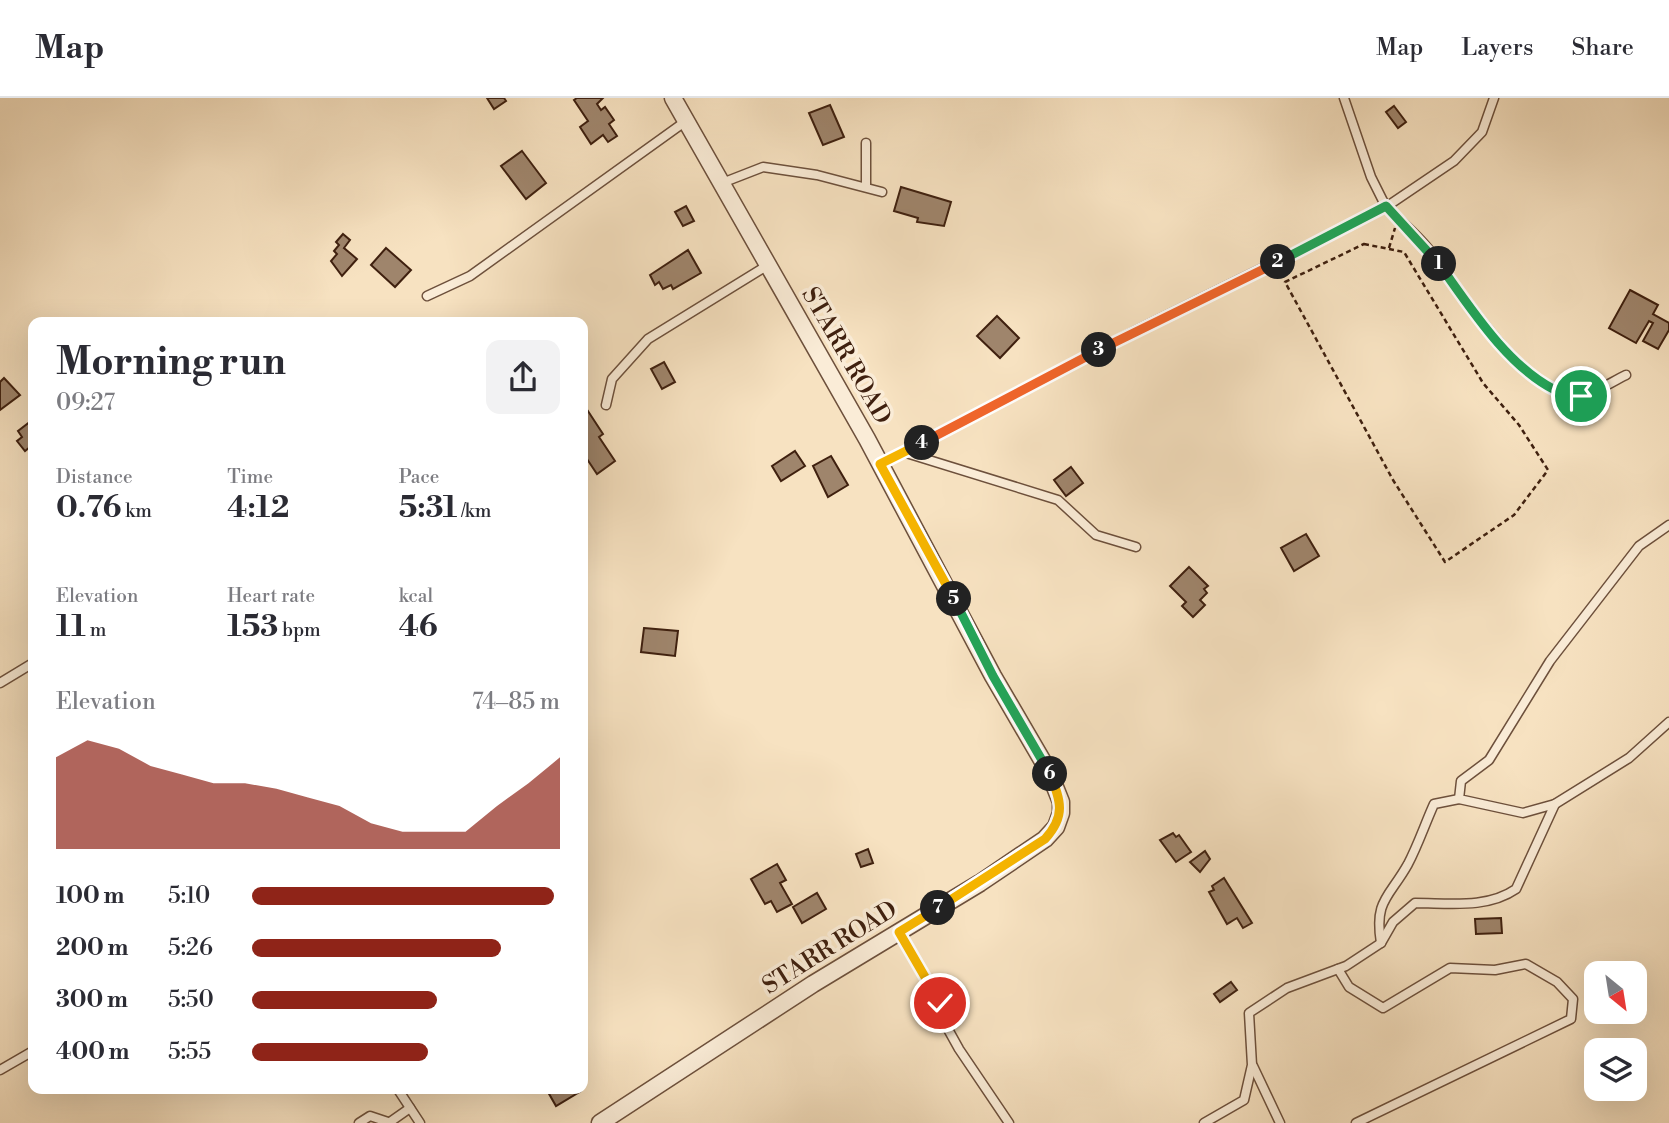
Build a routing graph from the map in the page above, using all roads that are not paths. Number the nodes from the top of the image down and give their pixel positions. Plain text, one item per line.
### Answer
1 (673, 98) edge
2 (1343, 98) edge
3 (1494, 98) edge
4 (687, 121) junction
5 (866, 143) dead end
6 (722, 183) junction
7 (866, 187) junction
8 (882, 191) dead end
9 (1386, 206) junction
10 (768, 265) junction
11 (427, 296) dead end
12 (1626, 375) dead end
13 (606, 405) dead end
14 (903, 452) junction
15 (880, 464) junction
16 (1669, 525) edge
17 (1136, 547) dead end
18 (28, 666) edge
19 (0, 683) edge
20 (1669, 722) edge
21 (1459, 799) junction
22 (1555, 804) junction
23 (899, 932) junction
24 (1381, 943) junction
25 (1338, 969) junction
26 (28, 1054) edge
27 (1252, 1065) junction
28 (0, 1070) edge
29 (401, 1094) edge
30 (410, 1108) junction
31 (390, 1122) edge
32 (359, 1123) edge
33 (420, 1123) edge
34 (600, 1123) edge
35 (1009, 1123) edge
36 (1204, 1123) edge
37 (1280, 1123) edge
38 (1356, 1123) edge

1 - 4 street, STARR ROAD
2 - 9 lane
3 - 9 lane
4 - 6 street, STARR ROAD
4 - 11 lane
5 - 7 lane
6 - 7 lane
6 - 10 street, STARR ROAD
7 - 8 lane
9 - 12 lane
9 - 14 lane
10 - 13 lane
10 - 15 street, STARR ROAD
14 - 15 lane
14 - 17 lane
15 - 23 street, STARR ROAD
16 - 21 lane
18 - 19 lane
20 - 22 lane
21 - 22 lane
21 - 24 lane
22 - 24 lane
23 - 34 street, STARR ROAD
23 - 35 lane
24 - 25 lane
25 - 27 lane
25 - 38 lane
26 - 28 lane
27 - 36 lane
27 - 37 lane
29 - 30 lane
30 - 31 lane
30 - 33 lane
31 - 32 lane

